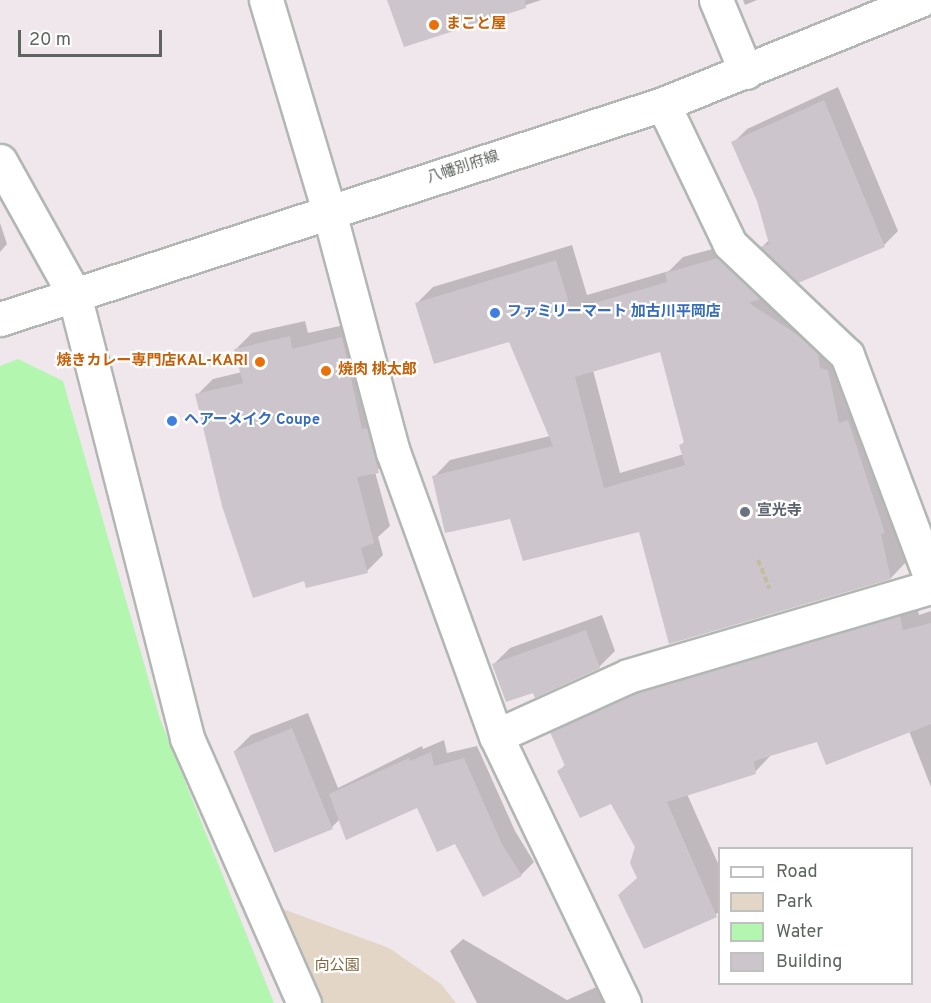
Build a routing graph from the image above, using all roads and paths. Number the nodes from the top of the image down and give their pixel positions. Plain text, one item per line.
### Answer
1 (266, 0) edge
2 (716, 0) edge
3 (920, 0) edge
4 (746, 72) junction
5 (663, 104) junction
6 (0, 160) edge
7 (329, 212) junction
8 (74, 294) junction
9 (0, 319) edge
10 (758, 560) dead end
11 (931, 578) edge
12 (931, 586) edge
13 (770, 589) dead end
14 (496, 736) junction
15 (304, 1003) edge
16 (624, 1003) edge

1 - 7 street
2 - 4 street
3 - 4 street, 八幡別府線
4 - 5 street, 八幡別府線
5 - 7 street, 八幡別府線
5 - 11 street
6 - 8 street
7 - 8 street, 八幡別府線
7 - 14 street
8 - 9 street, 八幡別府線
8 - 15 street
10 - 13 path
12 - 14 street
14 - 16 street

